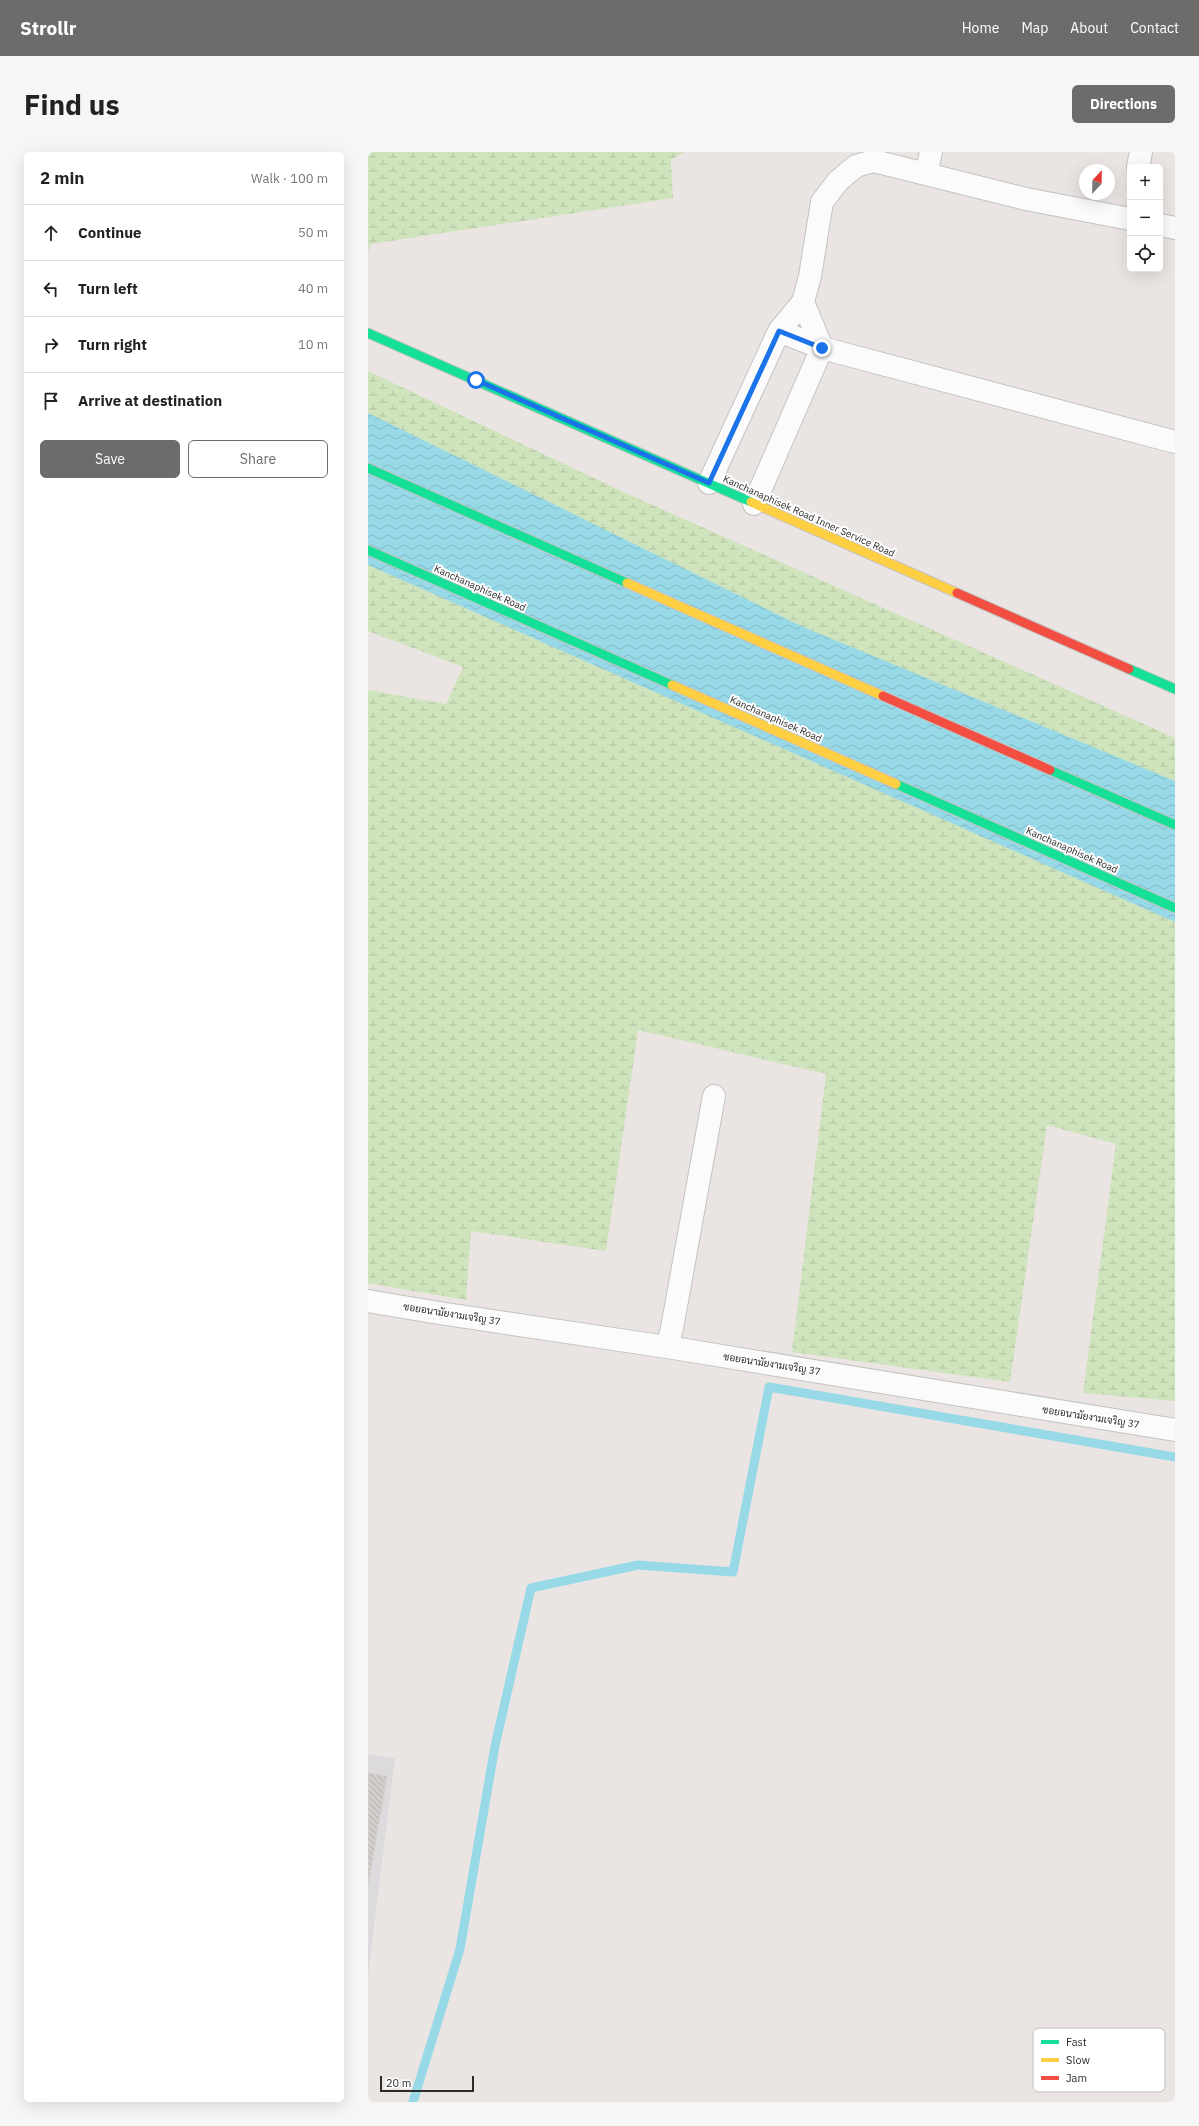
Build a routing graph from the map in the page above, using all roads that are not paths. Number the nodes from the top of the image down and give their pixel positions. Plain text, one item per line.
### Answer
1 (931, 152) edge
2 (1141, 152) edge
3 (1139, 164) edge
4 (926, 174) junction
5 (1127, 215) edge
6 (1163, 226) edge
7 (1175, 228) edge
8 (803, 302) junction
9 (779, 331) junction
10 (368, 333) edge
11 (822, 348) junction
12 (1175, 442) edge
13 (368, 468) edge
14 (709, 483) junction
15 (754, 504) junction
16 (368, 550) edge
17 (1175, 689) edge
18 (1175, 825) edge
19 (1175, 908) edge
20 (714, 1096) dead end
21 (368, 1300) edge
22 (667, 1347) junction
23 (1175, 1430) edge

1 - 4 street
2 - 3 street
4 - 5 street
4 - 8 street
6 - 7 street
8 - 9 street
8 - 11 street
9 - 11 street
9 - 14 street
10 - 14 main road, Kanchanaphisek Road Inner Service Road
11 - 12 street
11 - 15 street
13 - 18 main road
14 - 15 main road, Kanchanaphisek Road Inner Service Road
15 - 17 main road, Kanchanaphisek Road Inner Service Road
16 - 19 main road, Kanchanaphisek Road
20 - 22 street
21 - 22 street, ซอยอนามัยงามเจริญ 37
22 - 23 street, ซอยอนามัยงามเจริญ 37

